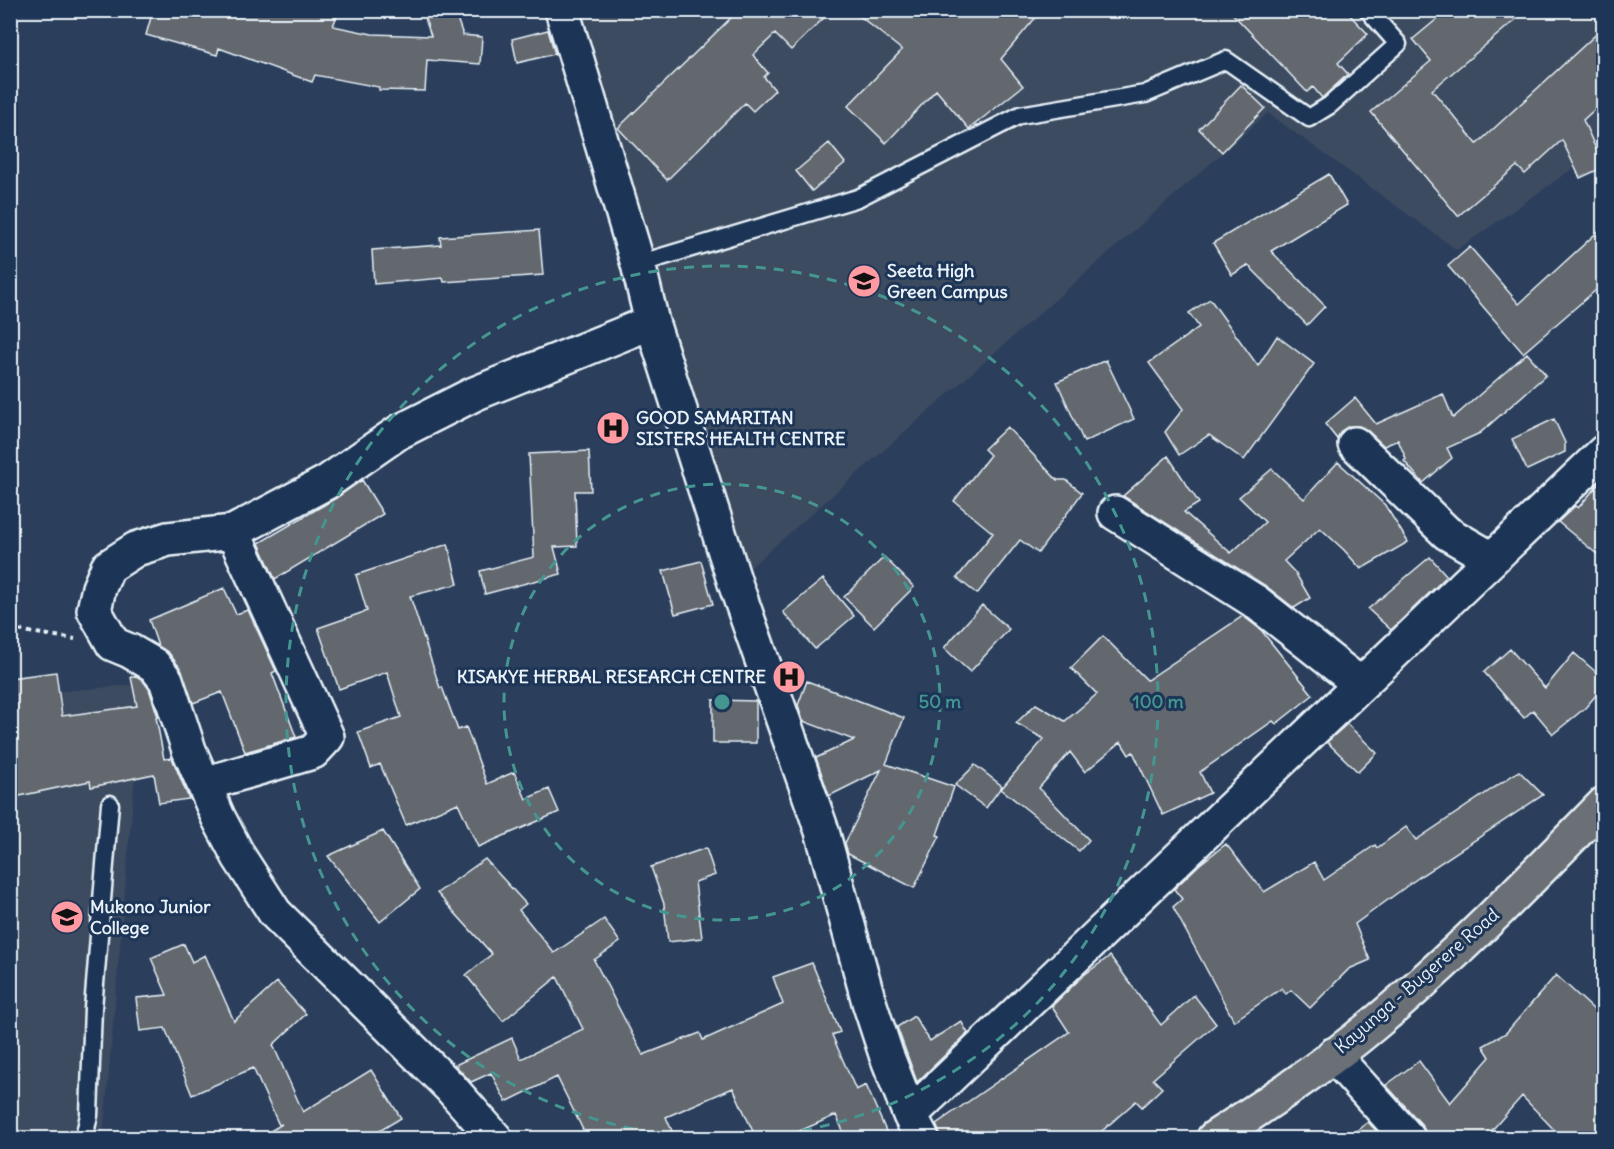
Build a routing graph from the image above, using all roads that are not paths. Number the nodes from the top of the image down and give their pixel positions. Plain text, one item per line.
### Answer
1 (562, 10) edge
2 (1368, 10) edge
3 (638, 264) junction
4 (652, 322) junction
5 (1355, 444) dead end
6 (1604, 452) edge
7 (1115, 513) dead end
8 (233, 532) junction
9 (1492, 559) junction
10 (1360, 684) junction
11 (204, 784) junction
12 (110, 804) dead end
13 (1604, 804) edge
14 (1333, 1055) junction
15 (916, 1127) edge
16 (84, 1138) edge
17 (495, 1138) edge
18 (1214, 1138) edge
19 (1408, 1138) edge

1 - 3 street
2 - 3 lane
3 - 4 street
4 - 8 street
4 - 15 street
5 - 9 street
6 - 9 street
7 - 10 street
8 - 11 street
8 - 11 street
9 - 10 street
10 - 15 street
11 - 17 street
12 - 16 lane
13 - 14 main road, Kayunga - Bugerere Road
14 - 18 main road, Kayunga - Bugerere Road
14 - 19 street

